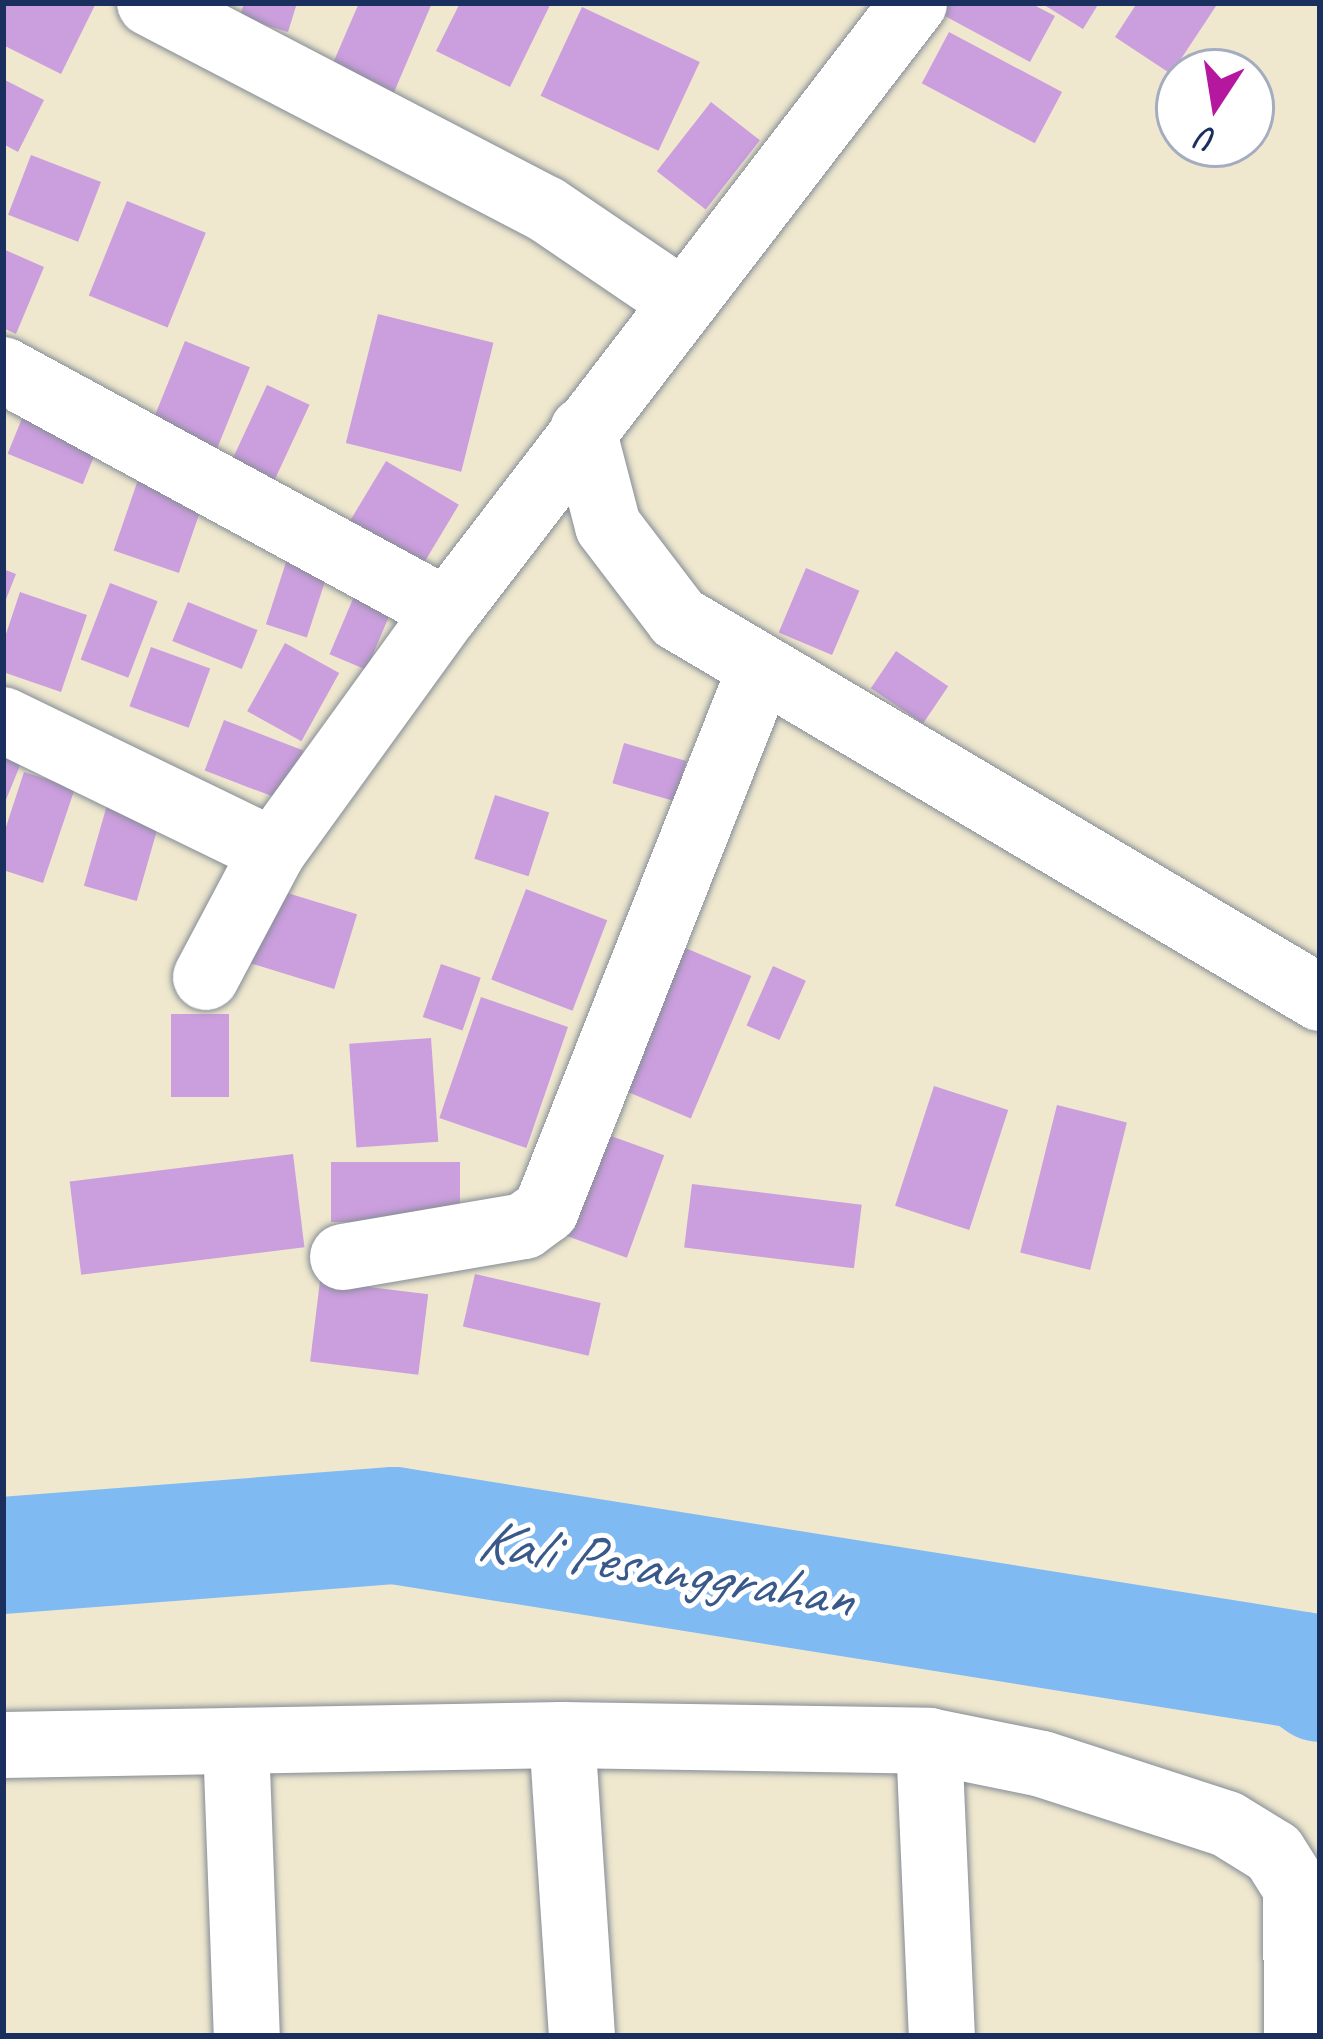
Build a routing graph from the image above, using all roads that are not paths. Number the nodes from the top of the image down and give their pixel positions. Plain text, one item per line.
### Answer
1 (150, 3) edge
2 (914, 3) edge
3 (682, 302) junction
4 (3, 370) edge
5 (583, 430) junction
6 (447, 611) junction
7 (760, 670) junction
8 (3, 720) edge
9 (273, 851) junction
10 (206, 977) dead end
11 (1320, 998) edge
12 (343, 1257) dead end
13 (562, 1735) junction
14 (236, 1741) junction
15 (929, 1741) junction
16 (3, 1745) edge
17 (247, 2036) edge
18 (581, 2036) edge
19 (942, 2036) edge
20 (1297, 2036) edge

1 - 3 street
2 - 3 street
3 - 5 street
4 - 6 street
5 - 6 street
5 - 7 street
6 - 9 street
7 - 11 street
7 - 12 street
8 - 9 street
9 - 10 street
13 - 14 street
13 - 15 street
13 - 18 street
14 - 16 street
14 - 17 street
15 - 19 street
15 - 20 street

